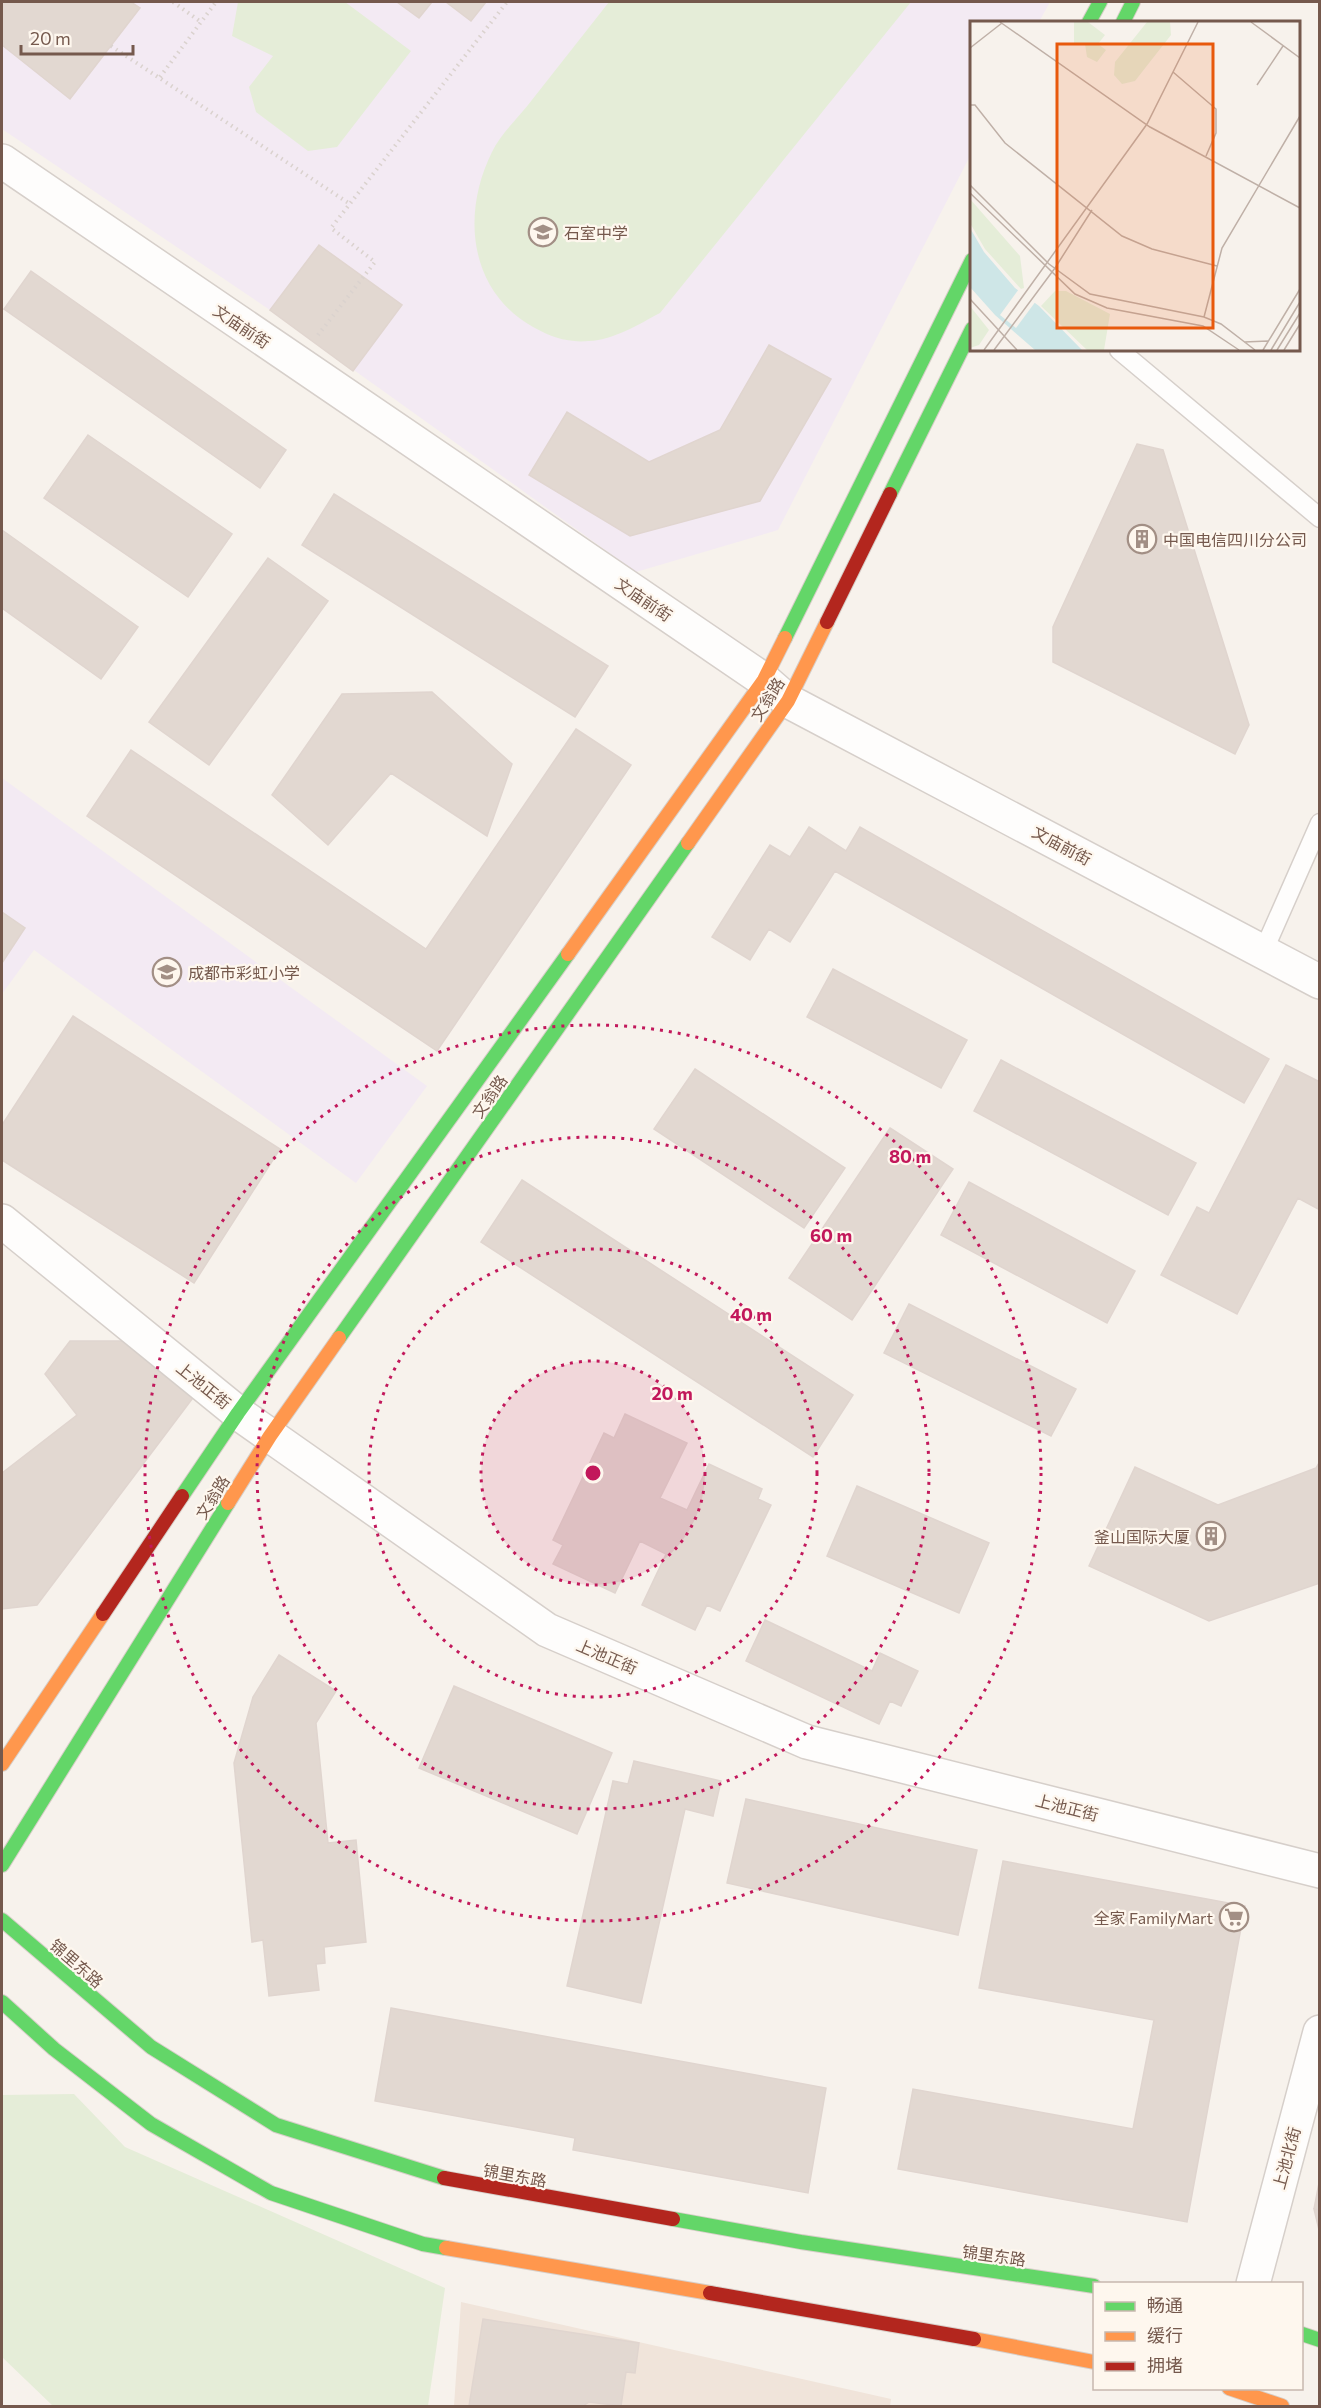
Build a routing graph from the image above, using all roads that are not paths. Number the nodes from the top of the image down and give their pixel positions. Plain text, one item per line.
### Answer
1 (1100, 2) edge
2 (1133, 2) edge
3 (1090, 21) edge
4 (1124, 21) edge
5 (2, 161) edge
6 (970, 264) edge
7 (970, 333) edge
8 (1120, 351) edge
9 (1320, 518) edge
10 (764, 680) junction
11 (788, 701) junction
12 (1320, 824) edge
13 (1263, 952) junction
14 (1320, 982) edge
15 (2, 1221) edge
16 (238, 1413) junction
17 (270, 1436) junction
18 (2, 1764) edge
19 (2, 1865) edge
20 (1320, 1871) edge
21 (2, 1920) edge
22 (2, 2002) edge
23 (1320, 2032) edge
24 (1253, 2282) edge
25 (1093, 2286) edge
26 (1303, 2334) edge
27 (1320, 2340) edge
28 (1093, 2362) edge
29 (1235, 2390) edge
30 (1282, 2406) edge

1 - 3 main road
2 - 4 main road
5 - 10 street, 文庙前街
6 - 10 main road, 文翁路
7 - 11 main road, 文翁路
8 - 9 lane
10 - 11 street, 文庙前街
10 - 16 main road, 文翁路
11 - 13 street, 文庙前街
11 - 17 main road, 文翁路
12 - 13 lane
13 - 14 street, 文庙前街
15 - 16 street, 上池正街
16 - 17 street, 上池正街
16 - 18 main road, 文翁路
17 - 19 main road, 文翁路
17 - 20 street, 上池正街
21 - 25 main road, 锦里东路
22 - 28 main road
23 - 24 street, 上池北街
26 - 27 main road
29 - 30 main road

